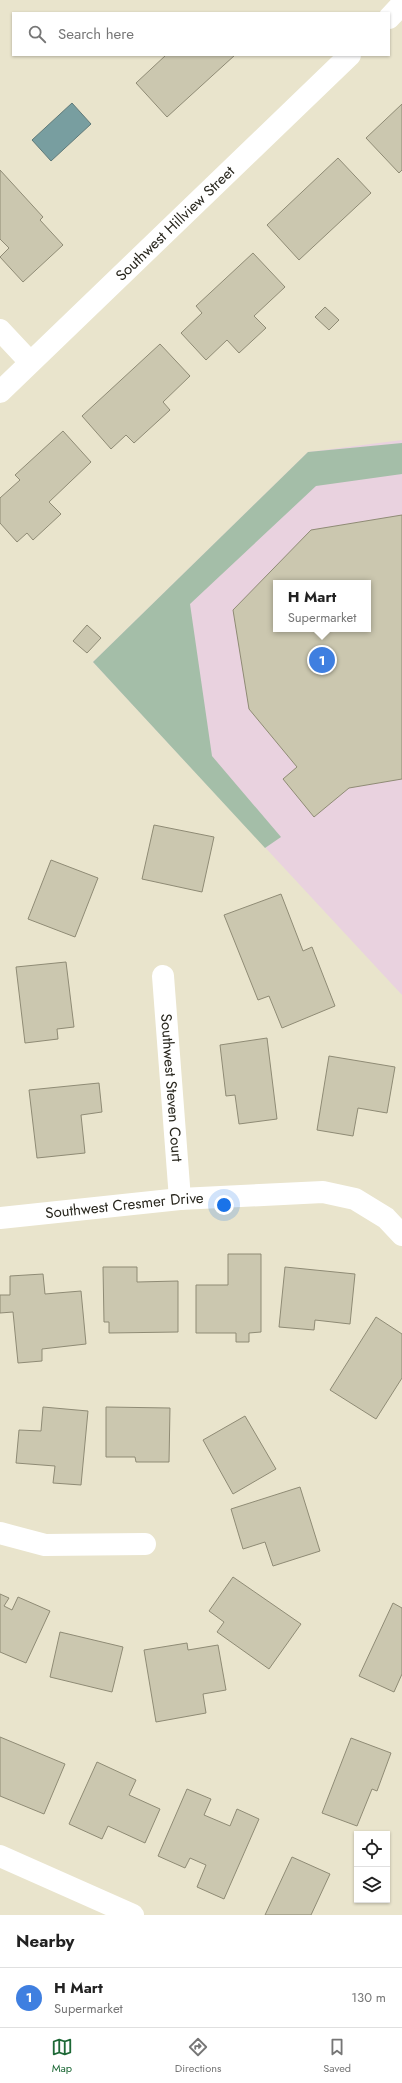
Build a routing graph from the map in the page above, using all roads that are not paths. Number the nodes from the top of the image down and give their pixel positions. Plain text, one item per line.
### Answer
1 (402, 4) edge
2 (390, 17) edge
3 (349, 56) edge
4 (0, 330) edge
5 (30, 362) junction
6 (0, 392) edge
7 (163, 976) dead end
8 (180, 1199) junction
9 (0, 1218) edge
10 (402, 1235) edge
11 (0, 1532) edge
12 (145, 1544) dead end
13 (0, 1856) edge
14 (133, 1915) edge

1 - 2 street
3 - 5 street, Southwest Hillview Street
4 - 5 street
5 - 6 street, Southwest Hillview Street
7 - 8 street, Southwest Steven Court
8 - 9 street, Southwest Cresmer Drive
8 - 10 street, Southwest Cresmer Drive
11 - 12 street
13 - 14 street

